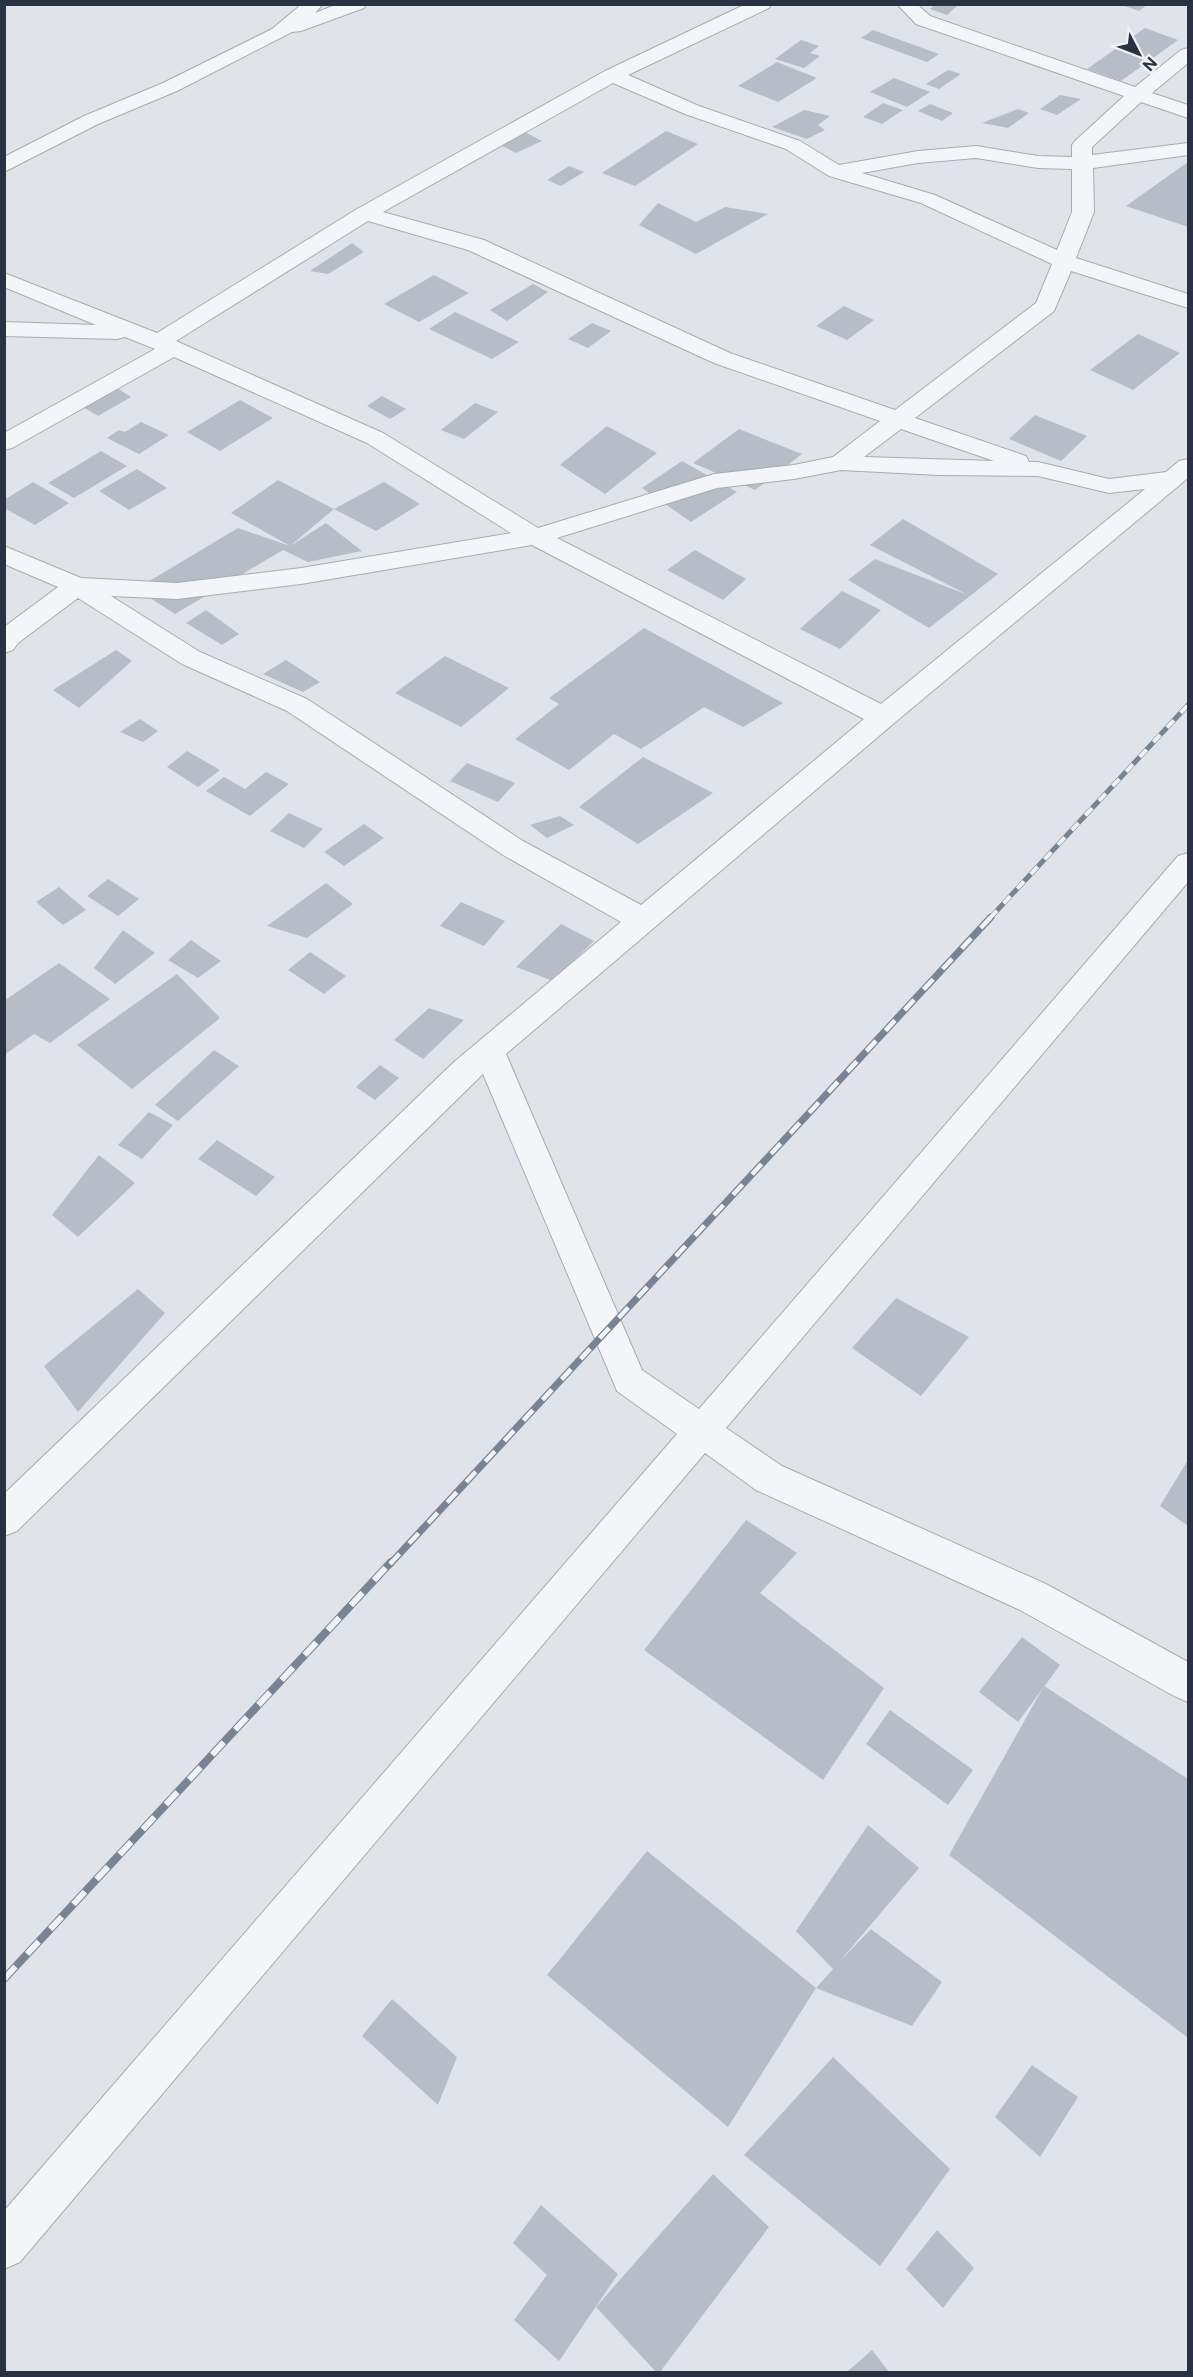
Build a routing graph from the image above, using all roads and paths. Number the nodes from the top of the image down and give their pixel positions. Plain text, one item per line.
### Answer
1 (314, 4) edge
2 (357, 4) edge
3 (762, 4) edge
4 (906, 4) edge
5 (279, 33) junction
6 (1188, 54) edge
7 (612, 75) junction
8 (1137, 95) junction
9 (1188, 112) edge
10 (1188, 148) edge
11 (1082, 163) junction
12 (4, 166) edge
13 (836, 172) junction
14 (365, 214) junction
15 (1065, 262) junction
16 (4, 279) edge
17 (1188, 301) edge
18 (4, 329) edge
19 (137, 333) junction
20 (166, 345) junction
21 (898, 418) junction
22 (4, 443) edge
23 (841, 463) junction
24 (1038, 469) junction
25 (1181, 472) edge
26 (535, 537) junction
27 (4, 554) edge
28 (77, 586) junction
29 (4, 644) edge
30 (883, 717) junction
31 (1188, 863) edge
32 (643, 920) junction
33 (489, 1050) junction
34 (702, 1431) junction
35 (4, 1519) edge
36 (1188, 1683) edge
37 (4, 2246) edge

1 - 5 street
2 - 5 street
3 - 7 street
4 - 8 street
5 - 12 street
6 - 8 street
7 - 13 street
7 - 14 street
8 - 9 street
8 - 11 street
10 - 11 street
11 - 13 street
11 - 15 street
13 - 15 street
14 - 20 street
14 - 21 street
15 - 17 street
15 - 21 street
16 - 19 street
18 - 19 street
19 - 20 street
20 - 22 street
20 - 26 street
21 - 23 street
21 - 24 street
23 - 24 street
23 - 26 street
24 - 25 street
25 - 30 street
26 - 28 street
26 - 30 street
27 - 28 street
28 - 29 street
28 - 32 street
30 - 32 street
31 - 34 street
32 - 33 street
33 - 34 street
33 - 35 street
34 - 36 street
34 - 37 street

